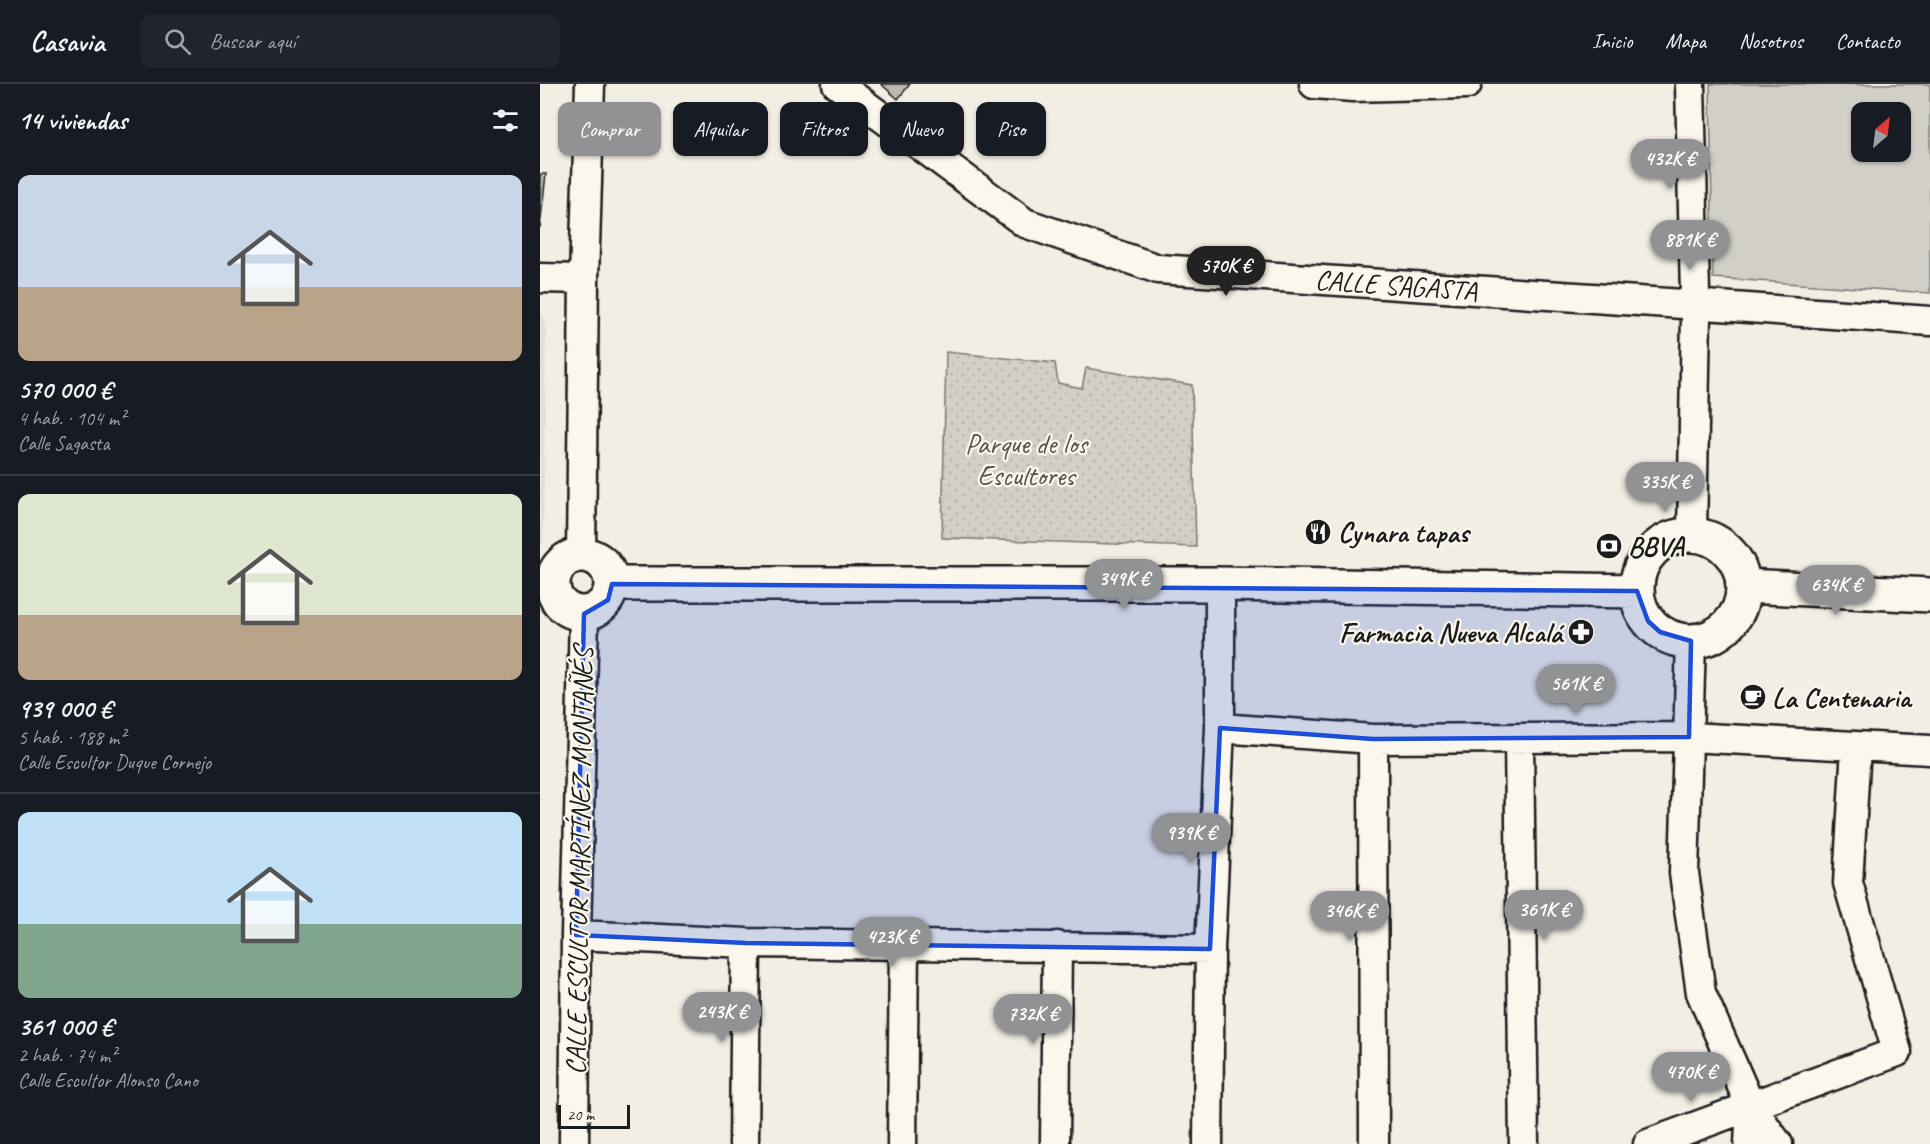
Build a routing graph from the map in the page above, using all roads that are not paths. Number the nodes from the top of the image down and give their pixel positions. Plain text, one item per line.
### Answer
1 (590, 84) edge
2 (837, 84) edge
3 (1314, 84) edge
4 (1467, 84) edge
5 (1690, 84) edge
6 (540, 278) edge
7 (584, 279) junction
8 (1695, 305) junction
9 (1930, 321) edge
10 (1692, 534) junction
11 (581, 555) junction
12 (612, 584) junction
13 (1220, 584) junction
14 (1744, 586) junction
15 (546, 588) edge
16 (1637, 591) junction
17 (1930, 596) edge
18 (584, 614) junction
19 (1690, 641) junction
20 (1220, 729) junction
21 (1689, 737) junction
22 (1373, 739) junction
23 (1519, 739) junction
24 (1856, 747) junction
25 (1930, 750) edge
26 (576, 935) junction
27 (746, 943) junction
28 (904, 945) junction
29 (1057, 946) junction
30 (1210, 949) junction
31 (1751, 1107) junction
32 (574, 1144) edge
33 (744, 1144) edge
34 (902, 1144) edge
35 (1055, 1144) edge
36 (1208, 1144) edge
37 (1374, 1144) edge
38 (1524, 1144) edge
39 (1648, 1144) edge
40 (1749, 1144) edge
41 (1778, 1144) edge

1 - 7 street
2 - 8 street, CALLE SAGASTA
3 - 4 street
5 - 8 street
6 - 7 street
7 - 11 street
8 - 9 street, CALLE SAGASTA
8 - 10 street
10 - 14 street
10 - 16 street
11 - 12 street
11 - 15 street
12 - 13 street
12 - 18 street
13 - 16 street
13 - 20 street
14 - 17 street
14 - 19 street
15 - 18 street
16 - 19 street
18 - 26 street, CALLE ESCULTOR MARTÍNEZ MONTAÑÉS
19 - 21 street
20 - 22 street
20 - 30 street
21 - 23 street
21 - 24 street
21 - 31 street
22 - 23 street
22 - 37 street
23 - 38 street
24 - 25 street
24 - 31 street
26 - 27 street
26 - 32 street, CALLE ESCULTOR MARTÍNEZ MONTAÑÉS
27 - 28 street
27 - 33 street
28 - 29 street
28 - 34 street
29 - 30 street
29 - 35 street
30 - 36 street
31 - 39 street
31 - 40 street
31 - 41 street

